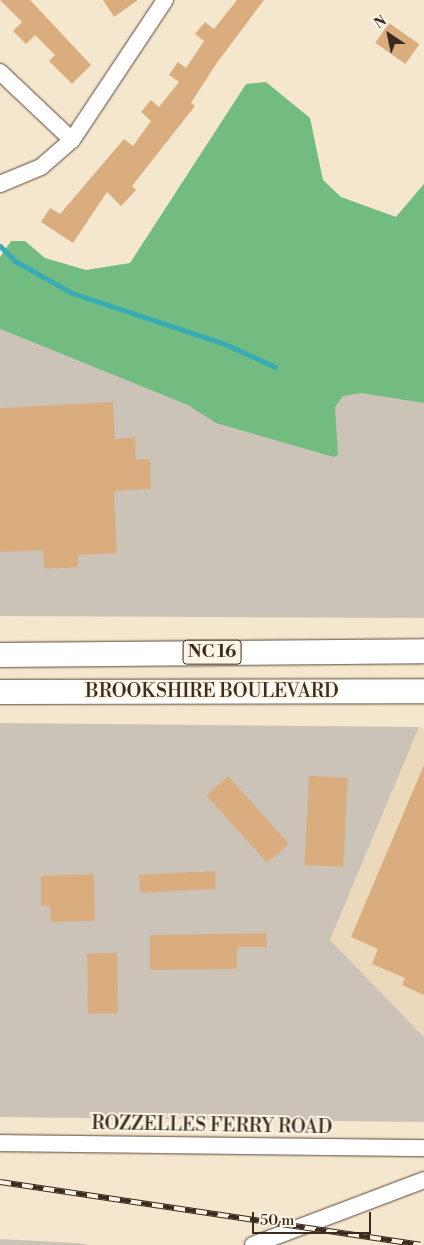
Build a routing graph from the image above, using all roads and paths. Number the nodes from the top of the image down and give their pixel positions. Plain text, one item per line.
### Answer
1 (165, 0) edge
2 (0, 72) edge
3 (72, 140) junction
4 (0, 184) edge
5 (424, 651) edge
6 (0, 655) edge
7 (424, 691) edge
8 (0, 692) edge
9 (0, 1143) edge
10 (424, 1148) edge
11 (424, 1180) edge
12 (253, 1245) edge

1 - 3 street
2 - 3 street
3 - 4 street
5 - 6 highway, BROOKSHIRE BOULEVARD / NC 16
7 - 8 highway, BROOKSHIRE BOULEVARD / NC 16
9 - 10 street, ROZZELLES FERRY ROAD
11 - 12 street

